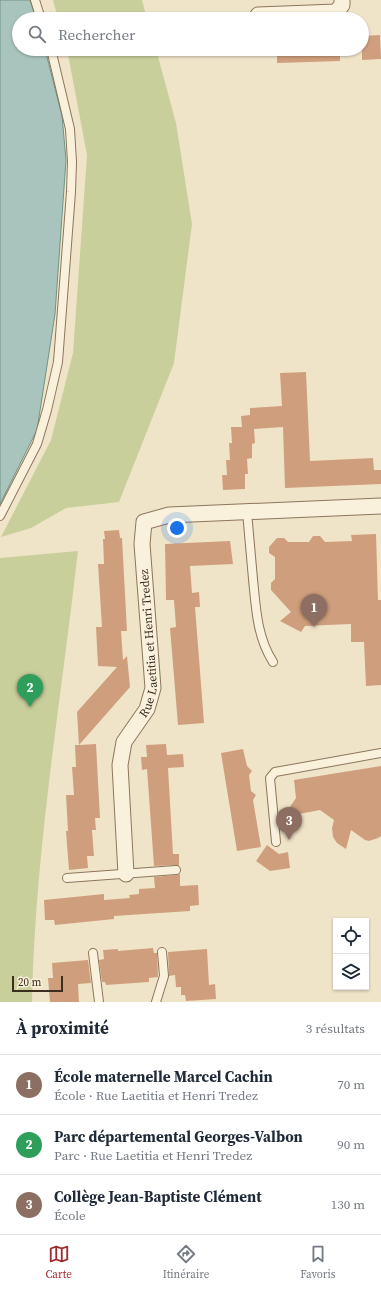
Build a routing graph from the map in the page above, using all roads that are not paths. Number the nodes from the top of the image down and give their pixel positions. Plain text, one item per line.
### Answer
1 (35, 0) edge
2 (342, 0) edge
3 (39, 12) edge
4 (336, 12) edge
5 (53, 56) edge
6 (381, 506) edge
7 (247, 512) junction
8 (0, 516) edge
9 (273, 662) dead end
10 (381, 753) edge
11 (276, 842) dead end
12 (176, 870) dead end
13 (126, 874) junction
14 (67, 878) dead end
15 (162, 952) dead end
16 (93, 953) dead end
17 (99, 1002) edge
18 (156, 1002) edge

1 - 3 lane
2 - 4 street
5 - 8 lane
6 - 7 street, Rue Laetitia et Henri Tredez
7 - 9 lane
7 - 13 street, Rue Laetitia et Henri Tredez
10 - 11 lane
12 - 13 lane
13 - 14 lane
15 - 18 lane
16 - 17 lane

